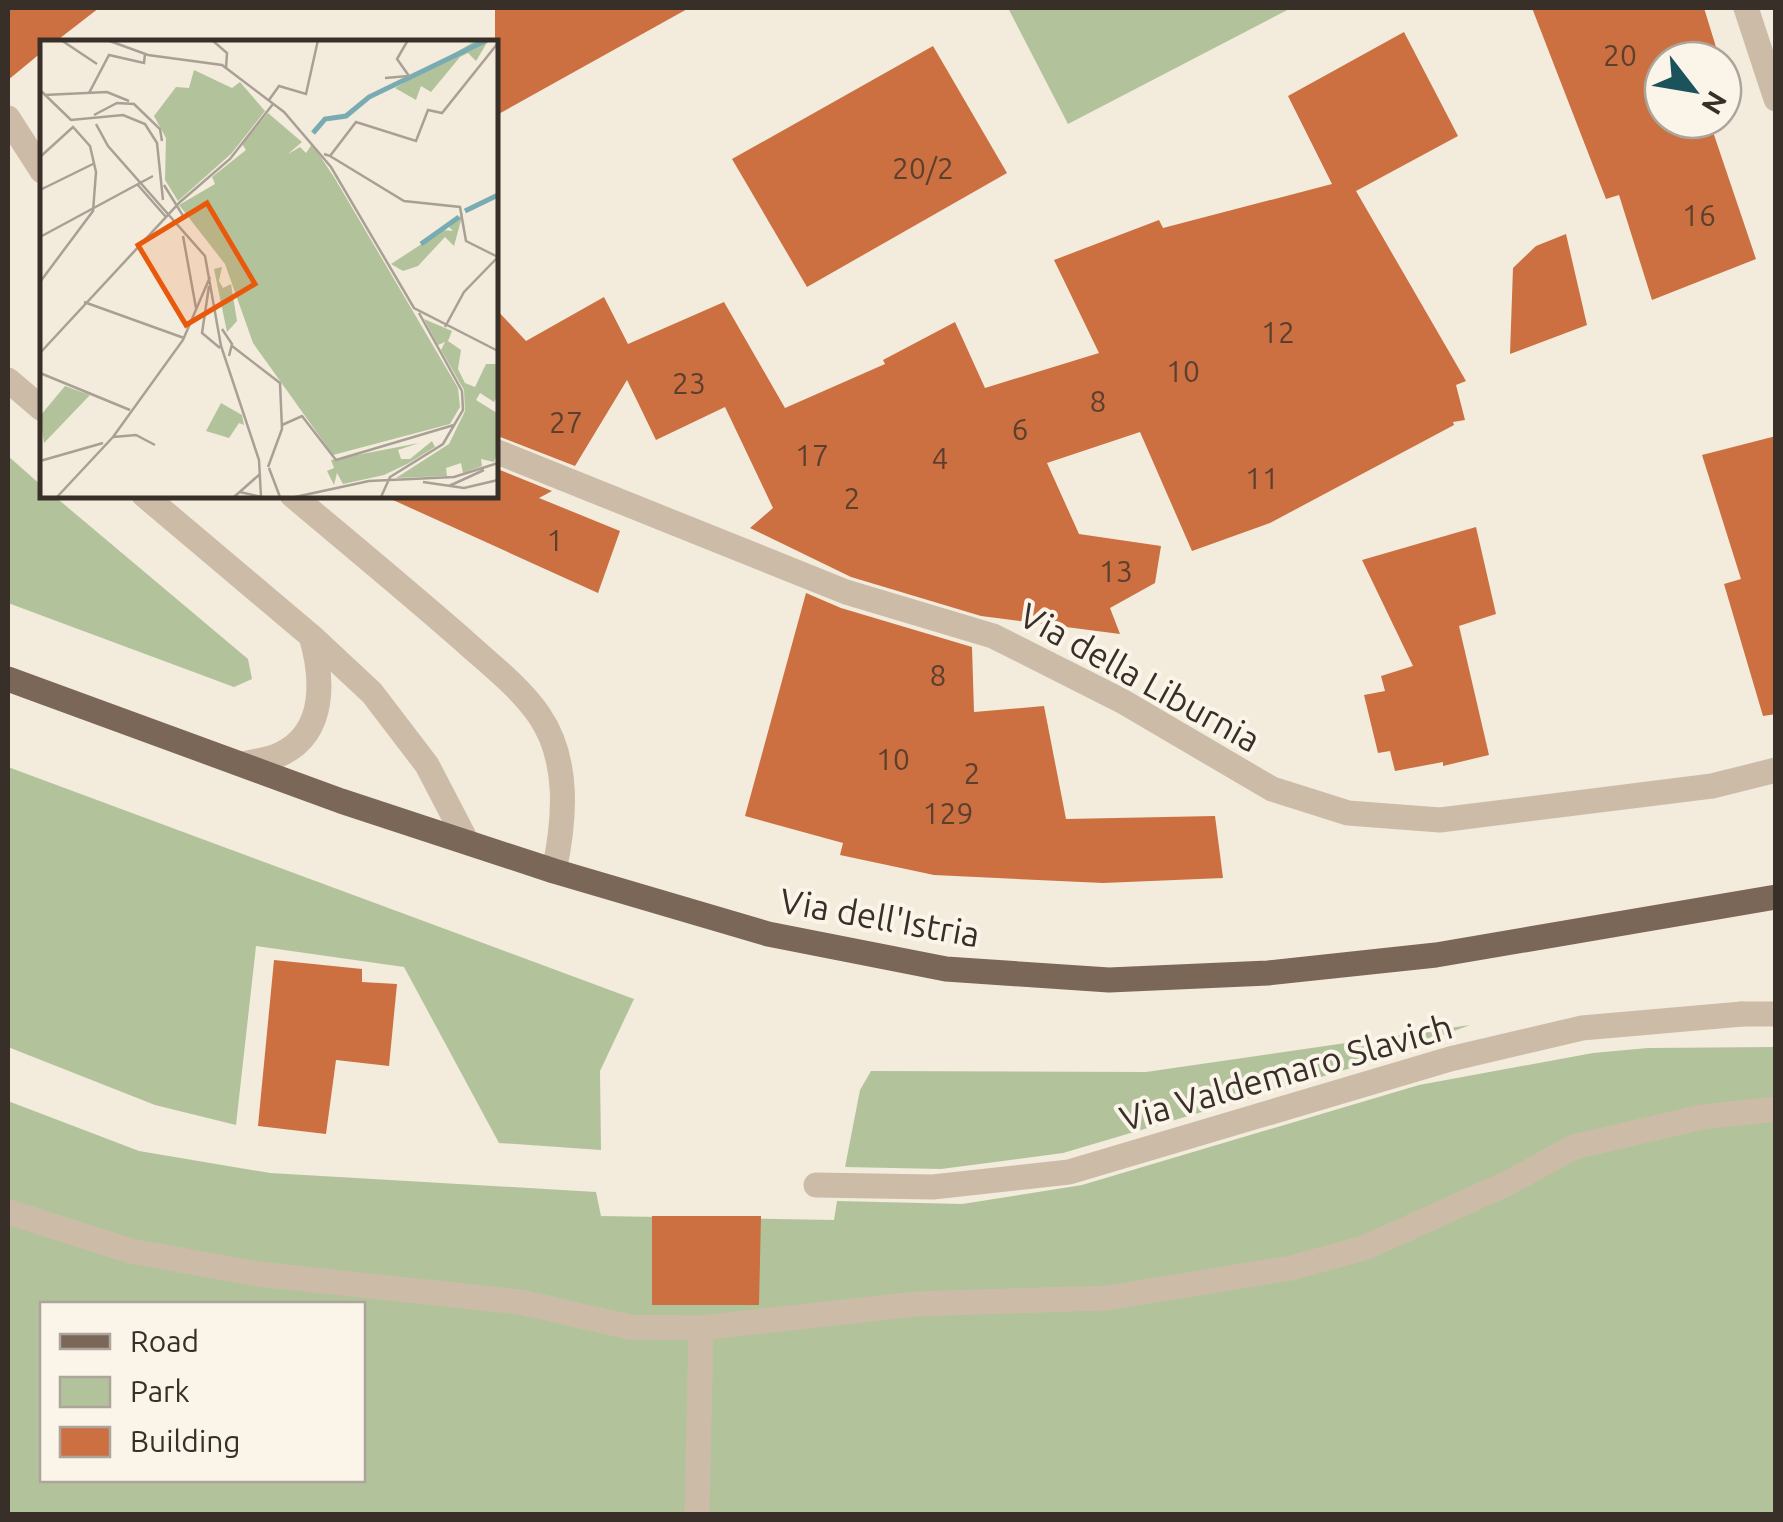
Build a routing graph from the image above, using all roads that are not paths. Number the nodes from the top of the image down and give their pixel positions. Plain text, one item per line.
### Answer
1 (1746, 8) edge
2 (1776, 99) edge
3 (8, 118) edge
4 (40, 168) edge
5 (8, 380) edge
6 (40, 407) edge
7 (498, 452) edge
8 (148, 498) edge
9 (296, 498) edge
10 (312, 636) junction
11 (8, 679) edge
12 (243, 764) junction
13 (1776, 770) edge
14 (466, 842) junction
15 (554, 871) junction
16 (1776, 897) edge
17 (1776, 1014) edge
18 (1776, 1109) edge
19 (816, 1185) dead end
20 (8, 1212) edge
21 (701, 1328) junction
22 (697, 1514) edge

1 - 2 street
3 - 4 street
5 - 6 street
7 - 13 street, Via della Liburnia
8 - 10 street
9 - 15 street
10 - 12 street
10 - 14 street
11 - 12 main road, Via dell'Istria
12 - 14 main road, Via dell'Istria
14 - 15 main road, Via dell'Istria
15 - 16 main road, Via dell'Istria
17 - 19 street, Via Valdemaro Slavich
18 - 21 street
20 - 21 street
21 - 22 street

